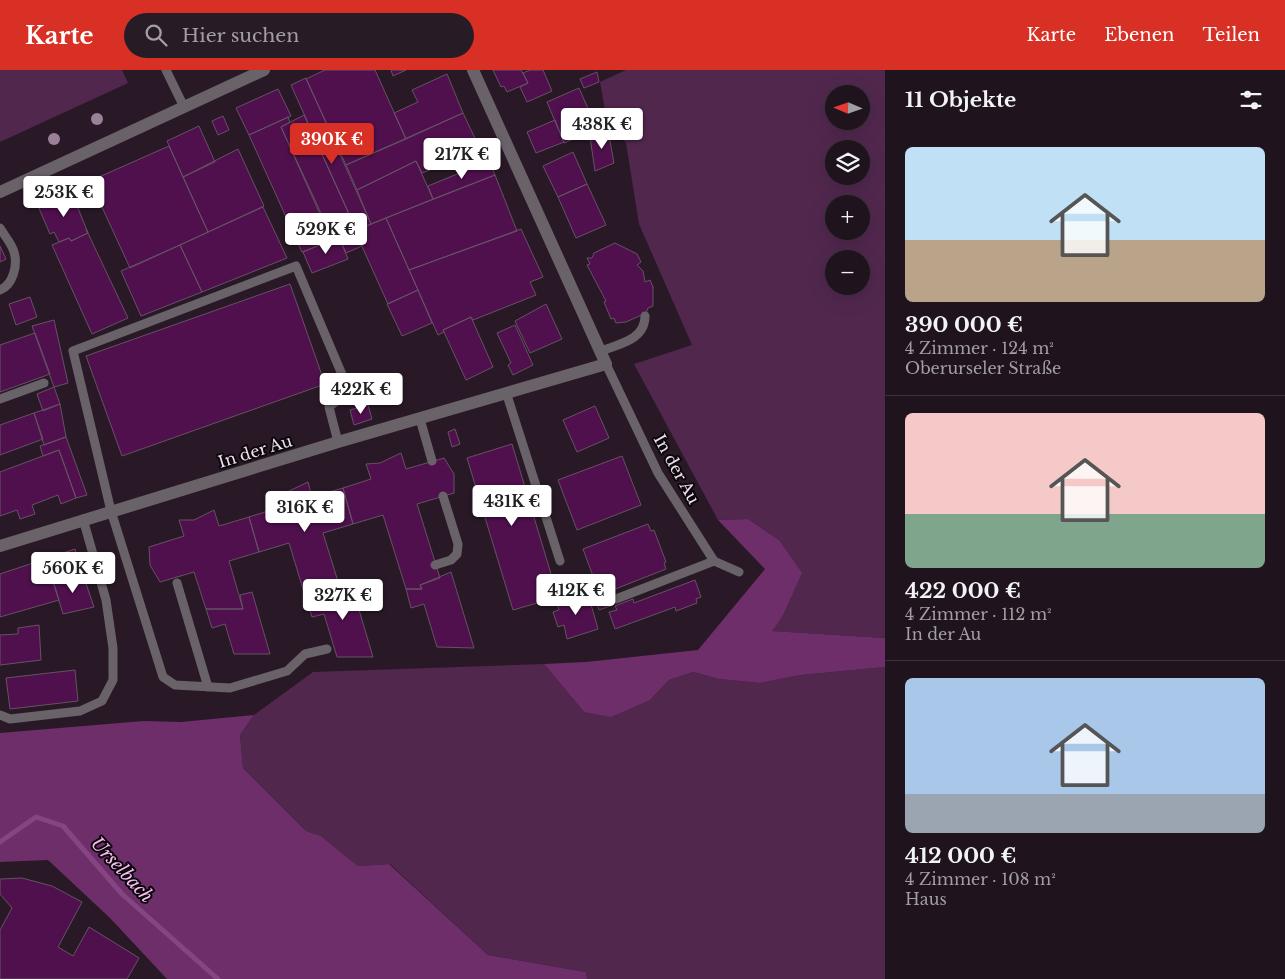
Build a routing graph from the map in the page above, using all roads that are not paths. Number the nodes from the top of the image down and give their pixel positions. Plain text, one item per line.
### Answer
1 (166, 70) edge
2 (264, 70) edge
3 (473, 70) edge
4 (184, 107) junction
5 (0, 192) edge
6 (0, 228) edge
7 (0, 290) edge
8 (644, 316) dead end
9 (600, 351) junction
10 (606, 364) junction
11 (44, 384) dead end
12 (506, 392) junction
13 (0, 399) edge
14 (420, 419) junction
15 (338, 442) junction
16 (432, 461) dead end
17 (443, 496) dead end
18 (111, 511) junction
19 (83, 520) junction
20 (0, 546) edge
21 (560, 561) dead end
22 (714, 561) junction
23 (436, 565) dead end
24 (739, 572) dead end
25 (177, 583) dead end
26 (616, 600) dead end
27 (327, 649) dead end
28 (208, 687) junction
29 (0, 715) edge

1 - 4 lane
2 - 4 street
3 - 9 street, In der Au
4 - 5 street
6 - 7 lane
8 - 9 lane
9 - 10 street, In der Au
10 - 12 street, In der Au
10 - 22 lane, In der Au
11 - 13 lane
12 - 14 street, In der Au
12 - 21 lane
14 - 15 street, In der Au
14 - 16 lane
15 - 18 street, In der Au
15 - 18 lane
17 - 23 lane
18 - 19 street, In der Au
18 - 28 lane
19 - 20 street, In der Au
19 - 29 lane
22 - 24 lane
22 - 26 lane
25 - 28 lane
27 - 28 lane

